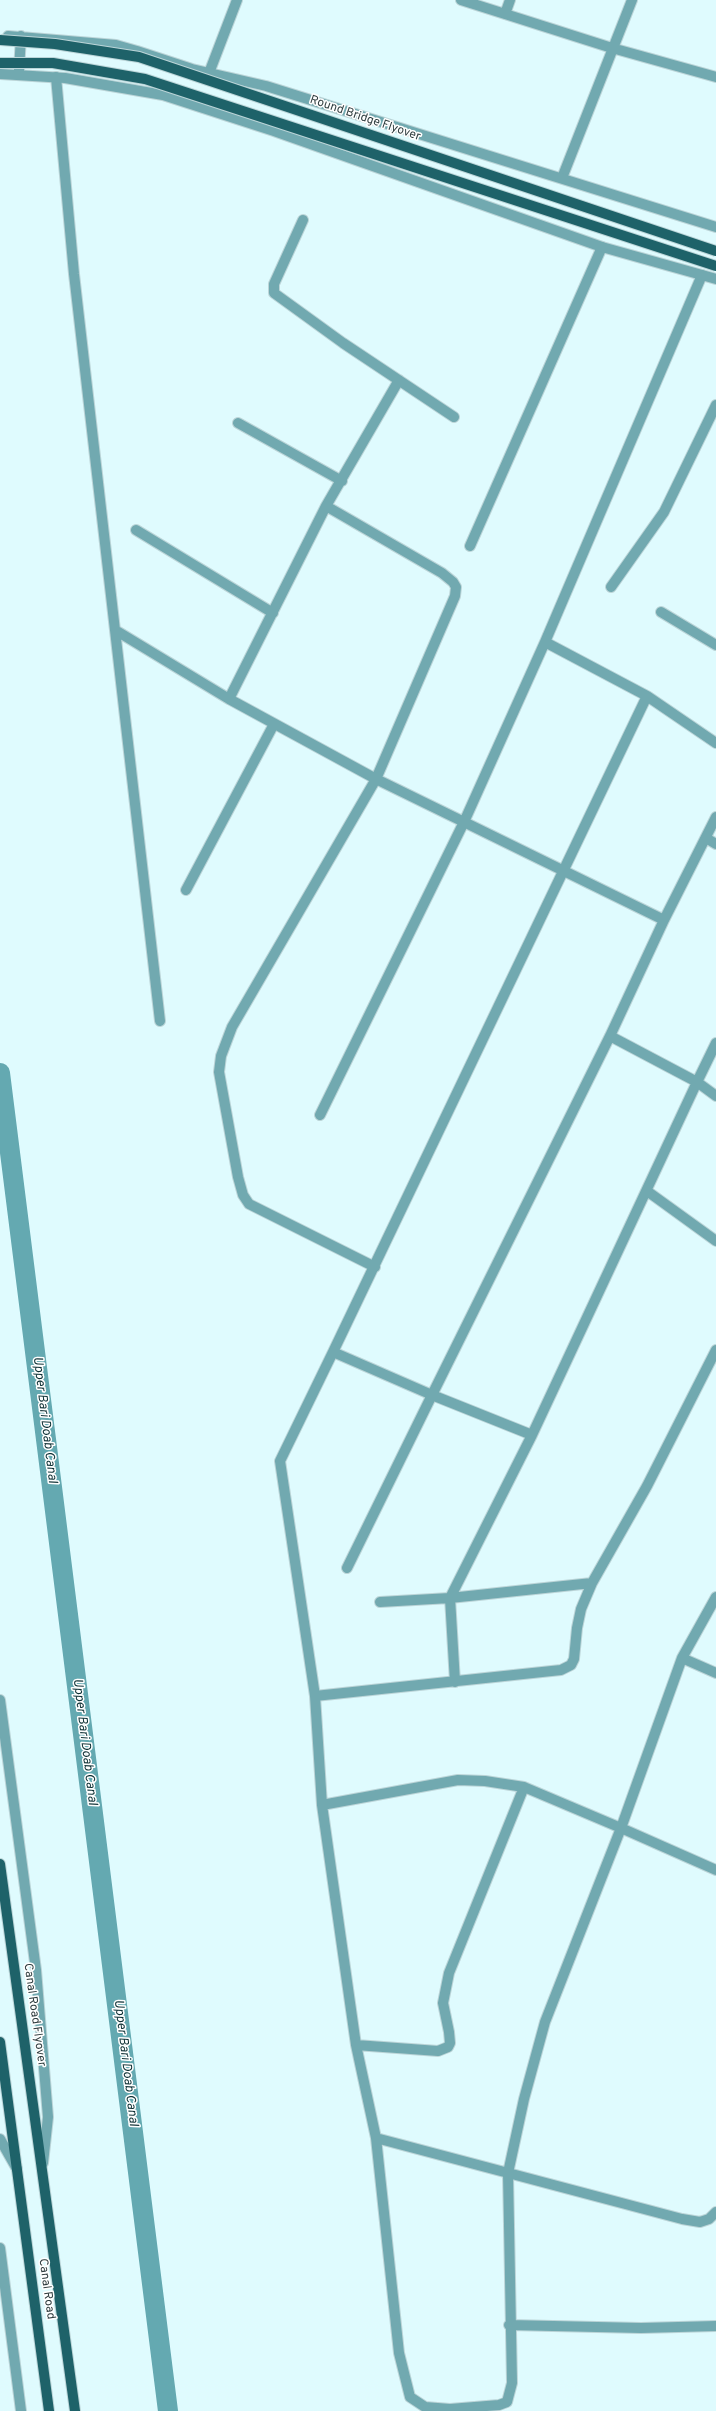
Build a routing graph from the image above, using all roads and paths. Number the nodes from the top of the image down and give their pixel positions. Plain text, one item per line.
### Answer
1 (237, 0) edge
2 (461, 0) edge
3 (510, 0) edge
4 (632, 0) edge
5 (505, 14) junction
6 (0, 36) edge
7 (21, 36) junction
8 (0, 40) edge
9 (612, 48) junction
10 (0, 63) edge
11 (19, 73) junction
12 (209, 73) junction
13 (0, 74) edge
14 (56, 77) junction
15 (716, 77) edge
16 (562, 178) junction
17 (303, 220) dead end
18 (716, 227) edge
19 (602, 247) junction
20 (716, 251) edge
21 (716, 266) edge
22 (702, 275) junction
23 (716, 279) edge
24 (399, 380) junction
25 (716, 405) edge
26 (454, 417) dead end
27 (238, 423) dead end
28 (342, 481) junction
29 (326, 506) junction
30 (136, 530) dead end
31 (470, 546) dead end
32 (611, 587) dead end
33 (661, 612) dead end
34 (273, 613) junction
35 (115, 630) junction
36 (545, 642) junction
37 (716, 645) edge
38 (647, 696) junction
39 (229, 700) junction
40 (274, 724) junction
41 (716, 743) edge
42 (376, 779) junction
43 (716, 817) edge
44 (464, 822) junction
45 (706, 838) junction
46 (716, 844) edge
47 (563, 870) junction
48 (186, 890) dead end
49 (664, 920) junction
50 (160, 1021) dead end
51 (610, 1036) junction
52 (716, 1043) edge
53 (697, 1082) junction
54 (716, 1096) edge
55 (320, 1115) dead end
56 (647, 1191) junction
57 (716, 1241) edge
58 (375, 1267) junction
59 (716, 1350) edge
60 (333, 1352) junction
61 (432, 1395) junction
62 (532, 1436) junction
63 (347, 1568) dead end
64 (592, 1583) junction
65 (716, 1597) edge
66 (450, 1598) junction
67 (380, 1602) dead end
68 (682, 1658) junction
69 (716, 1673) edge
70 (455, 1682) junction
71 (315, 1696) junction
72 (0, 1700) edge
73 (524, 1787) junction
74 (322, 1805) junction
75 (620, 1828) junction
76 (0, 1864) edge
77 (716, 1870) edge
78 (0, 2042) edge
79 (356, 2045) junction
80 (376, 2138) junction
81 (0, 2139) edge
82 (17, 2170) junction
83 (42, 2171) junction
84 (508, 2173) junction
85 (716, 2212) edge
86 (0, 2248) edge
87 (509, 2325) junction
88 (716, 2326) edge
89 (21, 2411) edge
90 (49, 2411) edge
91 (75, 2411) edge

1 - 12 street
2 - 5 street
3 - 5 street
4 - 9 street
5 - 9 street
6 - 7 street
7 - 11 street
7 - 12 street
8 - 20 main road, Round Bridge Flyover, bridge
9 - 15 street
9 - 16 street
10 - 21 main road, bridge
11 - 13 street
11 - 14 street
12 - 16 street
14 - 19 street
14 - 35 street
16 - 18 street
17 - 24 street
19 - 22 street
19 - 31 street
22 - 23 street
22 - 36 street
24 - 26 street
24 - 28 street
25 - 32 street
27 - 28 street
28 - 29 street
29 - 34 street
29 - 42 street
30 - 34 street
33 - 37 street
34 - 39 street
35 - 39 street
35 - 50 street
36 - 38 street
36 - 44 street
38 - 41 street
38 - 47 street
39 - 40 street
40 - 42 street
40 - 48 street
42 - 44 street
42 - 58 street
43 - 45 street
44 - 47 street
44 - 55 street
45 - 46 street
45 - 49 street
47 - 49 street
47 - 58 street
49 - 51 street
51 - 53 street
51 - 61 street
52 - 53 street
53 - 54 street
53 - 56 street
56 - 57 street
56 - 62 street
58 - 60 street
59 - 64 street
60 - 61 street
60 - 71 street
61 - 62 street
61 - 63 street
62 - 66 street
64 - 66 street
64 - 70 street
65 - 68 street
66 - 67 street
66 - 70 street
68 - 69 street
68 - 75 street
70 - 71 street
71 - 74 street
72 - 83 street
73 - 74 street
73 - 75 street
73 - 79 street
74 - 79 street
75 - 77 street
75 - 84 street
76 - 83 main road, Canal Road Flyover
78 - 82 main road
79 - 80 street
80 - 84 street
80 - 87 street
81 - 82 street
82 - 90 main road, Canal Road
83 - 91 main road, Canal Road
84 - 85 street
84 - 87 street
86 - 89 street
87 - 88 street

